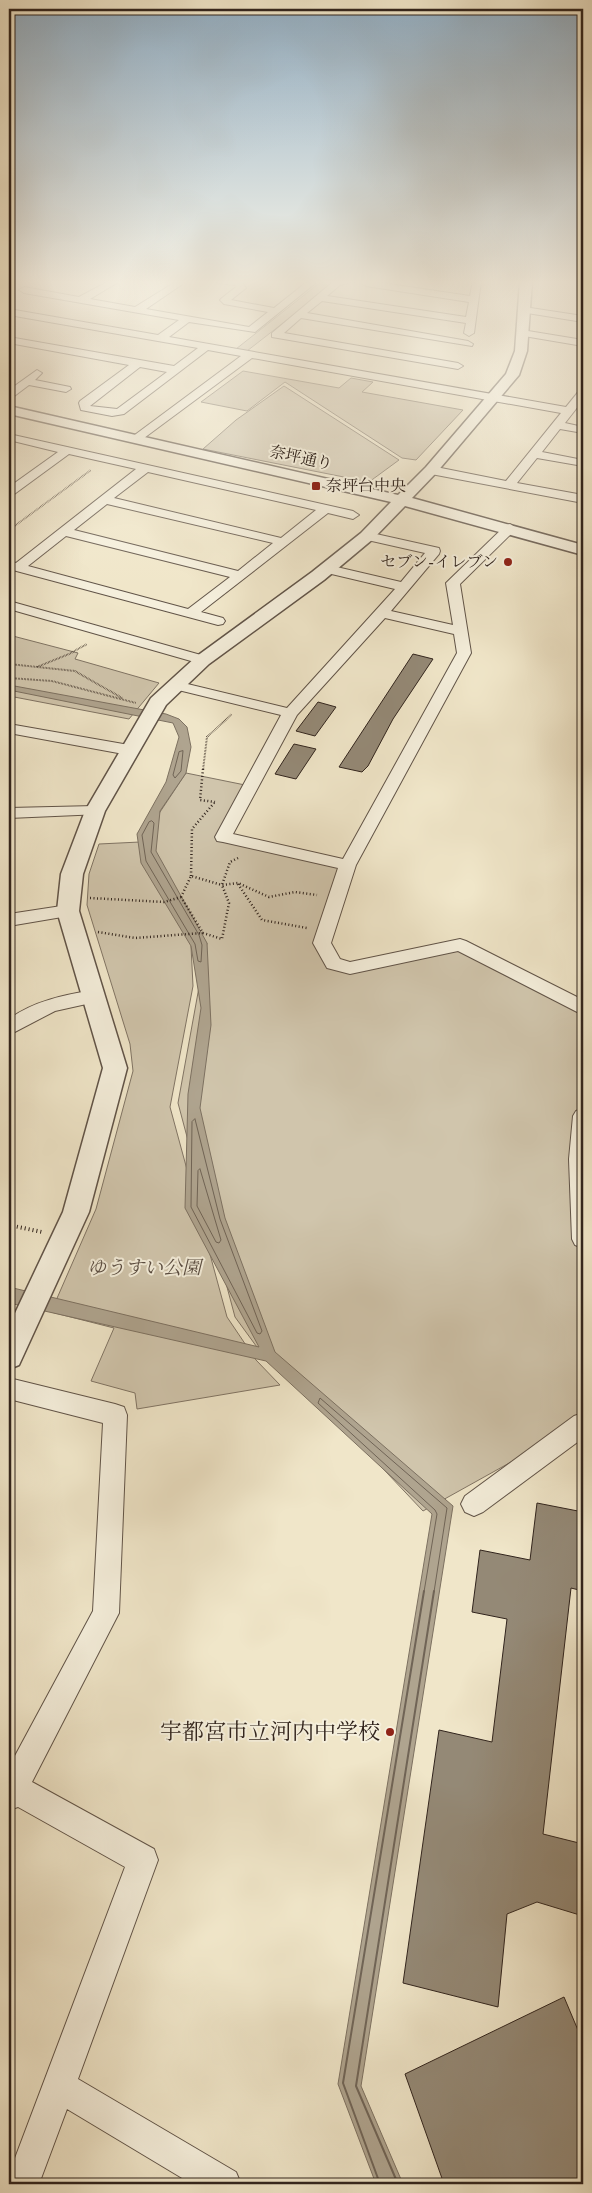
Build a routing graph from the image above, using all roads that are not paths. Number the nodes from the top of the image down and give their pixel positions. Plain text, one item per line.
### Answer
1 (23, 383) edge
2 (38, 383) edge
3 (111, 383) edge
4 (158, 383) edge
5 (211, 383) edge
6 (476, 383) edge
7 (505, 383) edge
8 (66, 389) dead end
9 (9, 394) edge
10 (493, 398) junction
11 (581, 398) edge
12 (9, 410) edge
13 (568, 411) junction
14 (557, 425) junction
15 (583, 430) edge
16 (9, 437) edge
17 (136, 439) junction
18 (66, 451) junction
19 (534, 454) junction
20 (583, 463) edge
21 (144, 469) junction
22 (431, 470) junction
23 (9, 476) edge
24 (25, 480) junction
25 (509, 485) junction
26 (9, 492) edge
27 (403, 499) junction
28 (583, 499) edge
29 (107, 500) junction
30 (326, 509) junction
31 (354, 515) dead end
32 (510, 528) junction
33 (65, 532) junction
34 (367, 536) junction
35 (284, 542) junction
36 (583, 550) edge
37 (14, 566) edge
38 (328, 568) junction
39 (239, 575) junction
40 (404, 587) junction
41 (9, 605) edge
42 (382, 613) junction
43 (190, 614) junction
44 (218, 621) dead end
45 (460, 631) junction
46 (203, 660) junction
47 (175, 685) junction
48 (290, 713) junction
49 (9, 728) edge
50 (129, 750) junction
51 (95, 811) junction
52 (9, 813) edge
53 (348, 865) junction
54 (78, 904) junction
55 (9, 920) edge
56 (94, 996) junction
57 (583, 1008) edge
58 (9, 1028) edge
59 (583, 1116) edge
60 (583, 1239) edge
61 (9, 1356) edge
62 (9, 1389) edge
63 (583, 1424) edge
64 (474, 1504) dead end
65 (11, 1792) edge
66 (59, 2086) junction
67 (22, 2184) edge
68 (224, 2184) edge

1 - 9 street
2 - 8 street
3 - 4 street
5 - 17 street
6 - 10 street
7 - 10 street
10 - 13 street
10 - 22 street
11 - 13 street
12 - 17 street, 奈坪通り
13 - 14 street
14 - 15 street
14 - 19 street
16 - 18 street
17 - 27 street, 奈坪通り
18 - 21 street
18 - 24 street
19 - 20 street
19 - 25 street
21 - 29 street
21 - 30 street
22 - 25 street
22 - 27 street
23 - 24 street
24 - 26 street
25 - 28 street
27 - 32 street, 奈坪通り
27 - 34 street
29 - 33 street
29 - 35 street
30 - 31 street
30 - 35 street
32 - 36 street, 奈坪通り
32 - 45 street
33 - 37 street
33 - 39 street
34 - 38 street
34 - 40 street
35 - 39 street
37 - 43 street
38 - 40 street
38 - 46 street
39 - 43 street
40 - 42 street
41 - 46 street
42 - 45 street
42 - 48 street
43 - 44 street
45 - 53 street
46 - 47 street
47 - 48 street
47 - 50 street
48 - 53 street
49 - 50 street
50 - 51 street
51 - 52 street
51 - 54 street
53 - 57 street
54 - 55 street
54 - 56 street
56 - 58 street
56 - 61 street
59 - 60 street
62 - 65 street
63 - 64 street
65 - 66 street
66 - 67 street
66 - 68 street

